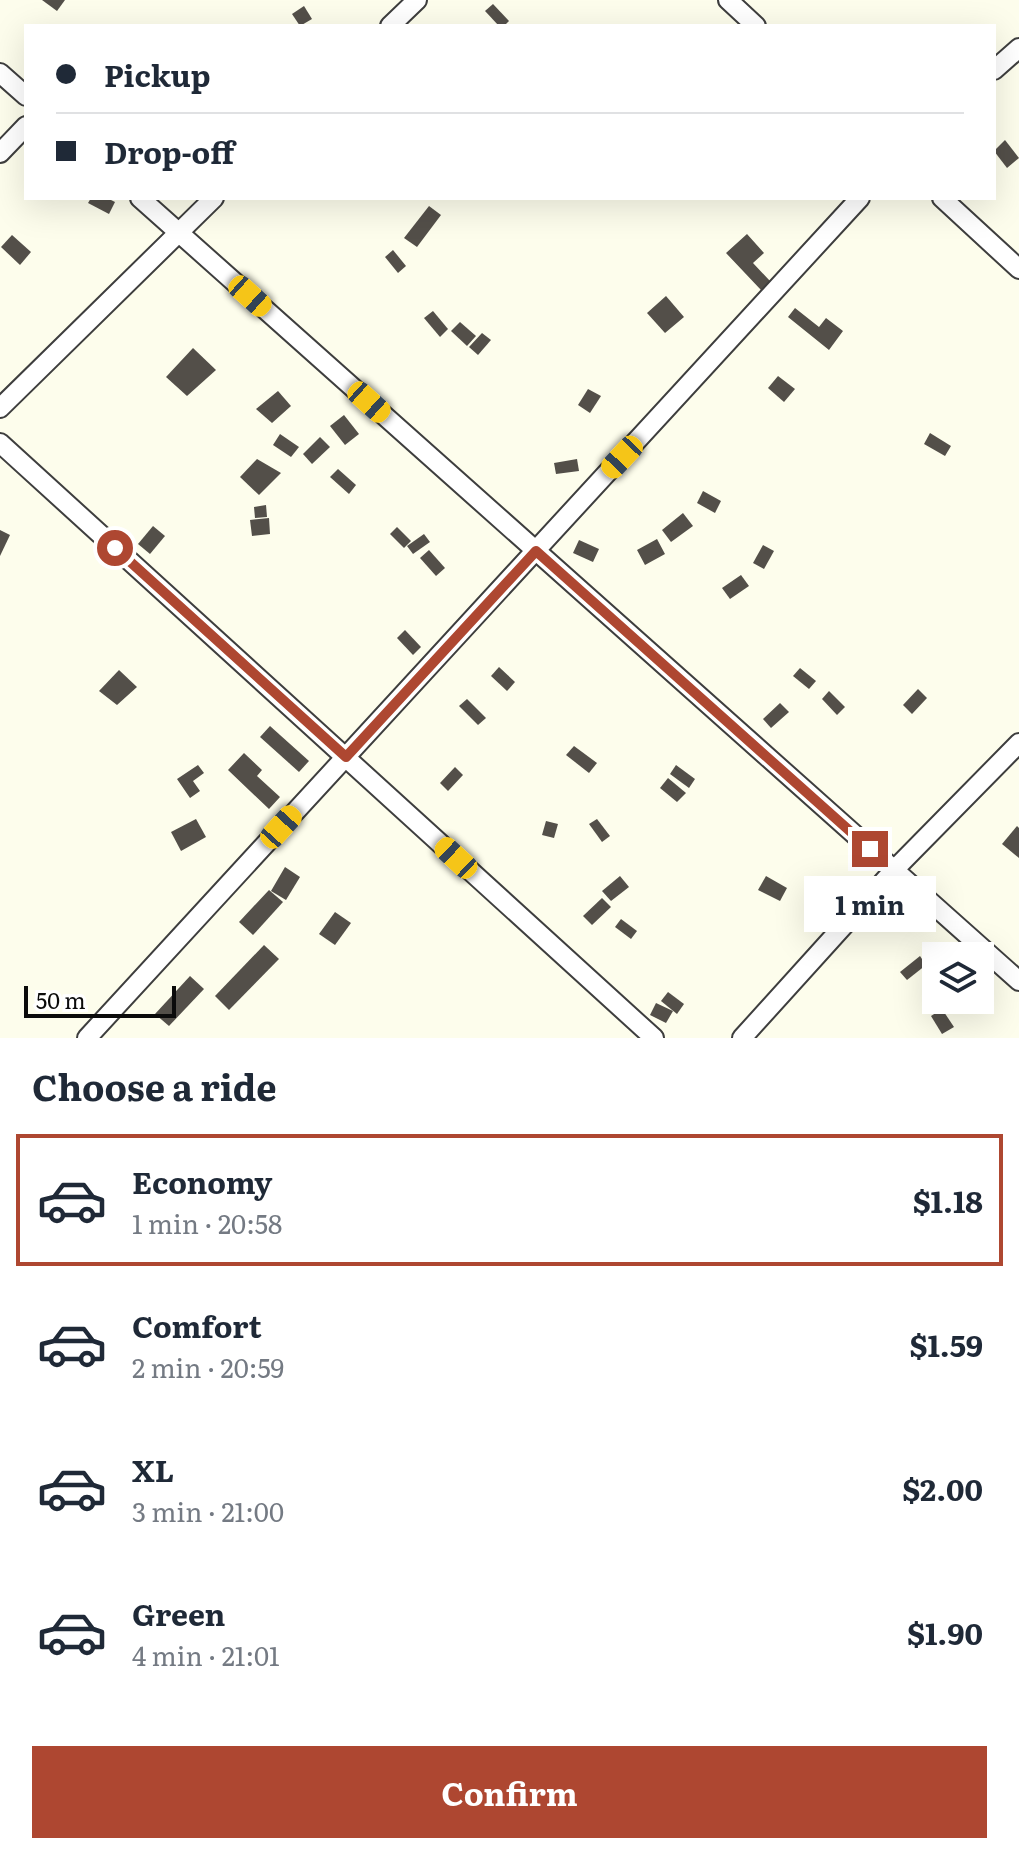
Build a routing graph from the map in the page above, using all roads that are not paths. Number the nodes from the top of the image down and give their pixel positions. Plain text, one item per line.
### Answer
1 (417, 0) edge
2 (728, 0) edge
3 (392, 24) edge
4 (754, 24) edge
5 (1019, 48) edge
6 (996, 68) edge
7 (0, 73) edge
8 (24, 94) edge
9 (24, 128) edge
10 (0, 153) edge
11 (142, 200) edge
12 (212, 200) edge
13 (858, 200) edge
14 (944, 200) edge
15 (179, 233) junction
16 (1019, 269) edge
17 (0, 408) edge
18 (0, 443) edge
19 (536, 551) junction
20 (1019, 743) edge
21 (346, 757) junction
22 (894, 870) junction
23 (1019, 981) edge
24 (87, 1038) edge
25 (654, 1038) edge
26 (742, 1038) edge

1 - 3 street
2 - 4 street
5 - 6 street
7 - 8 street
9 - 10 street
11 - 15 street
12 - 15 street
13 - 19 street
14 - 16 street
15 - 17 street
15 - 19 street
18 - 21 street
19 - 21 street
19 - 22 street
20 - 22 street
21 - 24 street
21 - 25 street
22 - 23 street
22 - 26 street

